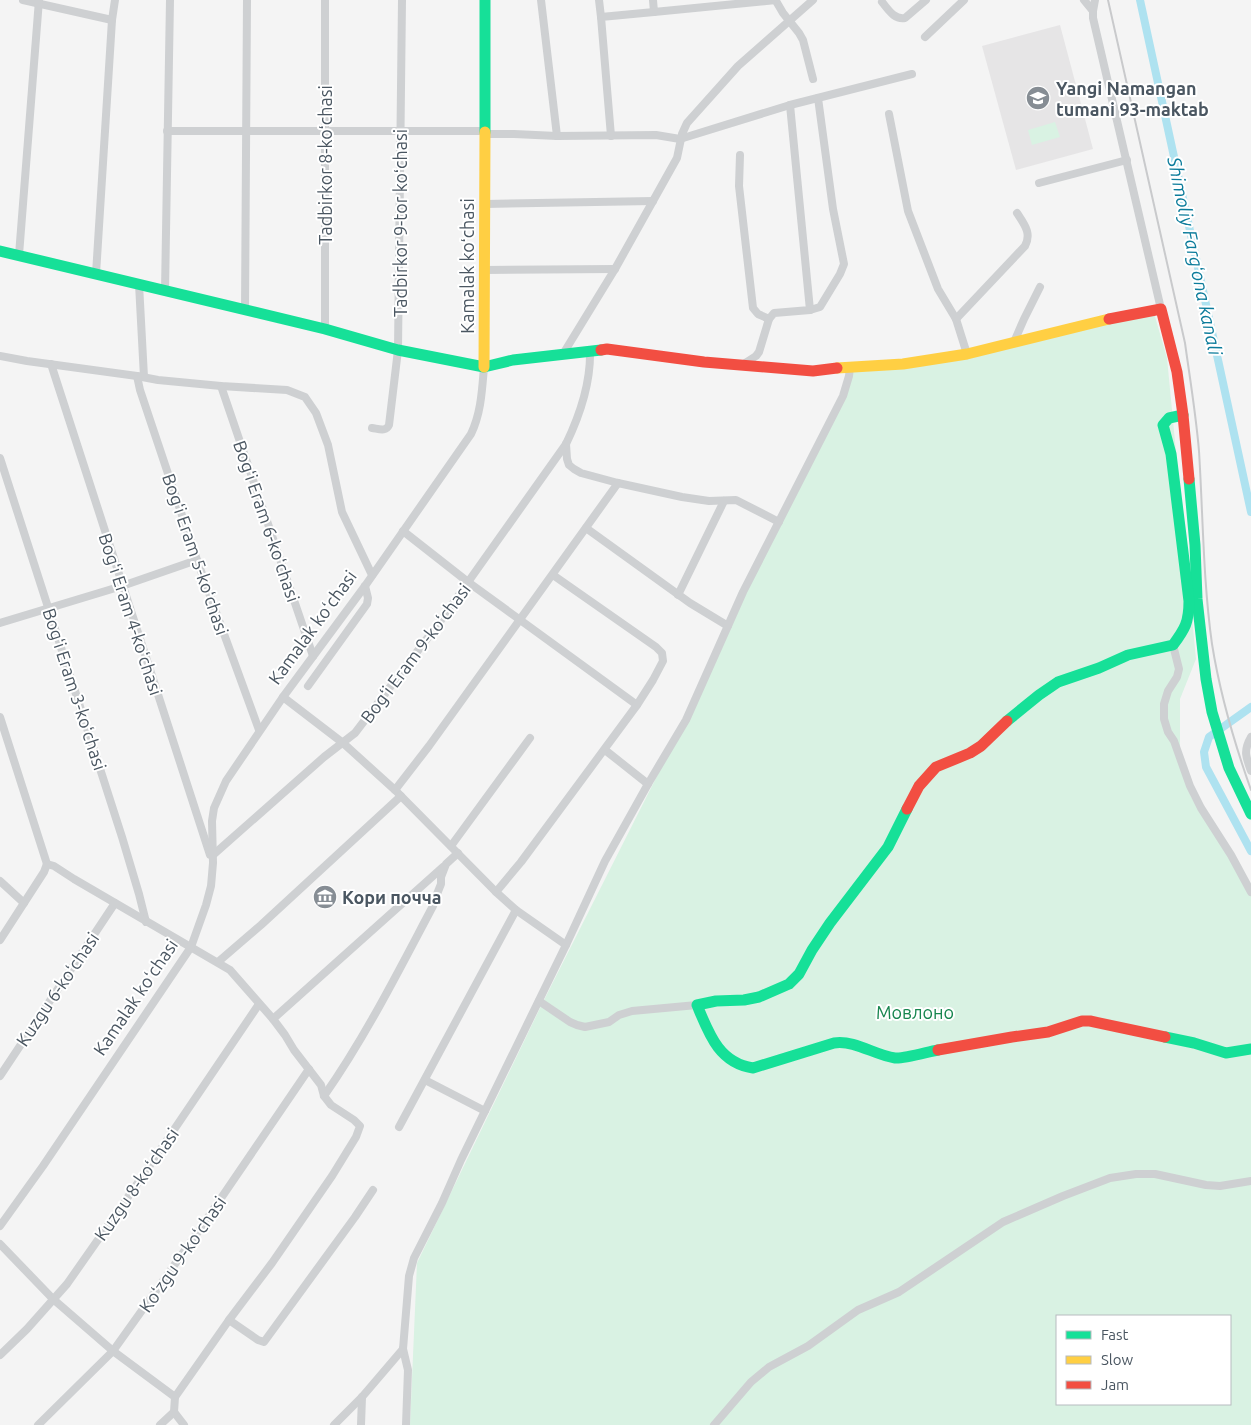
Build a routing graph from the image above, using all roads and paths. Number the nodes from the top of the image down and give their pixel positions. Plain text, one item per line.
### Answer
1 (23, 0) edge
2 (115, 0) edge
3 (170, 0) edge
4 (247, 0) edge
5 (325, 0) edge
6 (402, 0) edge
7 (485, 0) edge
8 (541, 0) edge
9 (599, 0) edge
10 (653, 0) edge
11 (776, 0) edge
12 (813, 0) edge
13 (926, 0) edge
14 (964, 0) edge
15 (1084, 0) edge
16 (1095, 0) edge
17 (38, 2) edge
18 (882, 2) dead end
19 (710, 3) edge
20 (1093, 11) junction
21 (654, 12) junction
22 (601, 17) junction
23 (112, 20) junction
24 (789, 22) junction
25 (925, 36) dead end
26 (912, 74) dead end
27 (814, 79) dead end
28 (818, 98) junction
29 (790, 105) junction
30 (889, 114) dead end
31 (167, 131) junction
32 (325, 131) junction
33 (400, 131) junction
34 (247, 132) junction
35 (484, 133) junction
36 (557, 136) junction
37 (611, 136) junction
38 (680, 139) junction
39 (740, 155) dead end
40 (1127, 160) junction
41 (1039, 183) dead end
42 (653, 201) junction
43 (485, 204) junction
44 (1017, 213) dead end
45 (0, 251) edge
46 (19, 255) junction
47 (615, 269) junction
48 (485, 270) junction
49 (96, 274) junction
50 (139, 284) junction
51 (1040, 287) dead end
52 (165, 291) junction
53 (245, 310) junction
54 (810, 310) junction
55 (1161, 310) junction
56 (956, 318) junction
57 (769, 319) junction
58 (325, 329) junction
59 (1014, 342) junction
60 (398, 350) junction
61 (590, 350) junction
62 (563, 354) junction
63 (967, 354) junction
64 (0, 356) edge
65 (51, 364) junction
66 (740, 366) junction
67 (484, 367) junction
68 (850, 367) junction
69 (141, 376) junction
70 (221, 386) junction
71 (1183, 415) junction
72 (372, 428) dead end
73 (566, 444) junction
74 (0, 458) edge
75 (618, 483) junction
76 (724, 501) junction
77 (779, 522) junction
78 (586, 528) junction
79 (403, 531) junction
80 (197, 560) junction
81 (553, 574) junction
82 (372, 575) junction
83 (468, 582) junction
84 (122, 586) junction
85 (365, 586) junction
86 (678, 595) junction
87 (49, 608) junction
88 (520, 620) junction
89 (0, 623) edge
90 (728, 626) junction
91 (1173, 645) junction
92 (313, 656) junction
93 (308, 686) dead end
94 (283, 697) junction
95 (637, 705) junction
96 (0, 717) edge
97 (259, 730) junction
98 (1251, 737) edge
99 (530, 738) dead end
100 (343, 743) junction
101 (605, 750) junction
102 (1251, 771) edge
103 (648, 784) junction
104 (395, 790) junction
105 (402, 796) junction
106 (1251, 814) edge
107 (451, 846) junction
108 (458, 853) junction
109 (213, 859) junction
110 (47, 864) junction
111 (446, 864) junction
112 (0, 880) edge
113 (496, 892) junction
114 (1251, 892) edge
115 (24, 903) junction
116 (115, 903) junction
117 (516, 910) junction
118 (146, 922) junction
119 (0, 940) edge
120 (566, 945) junction
121 (191, 947) junction
122 (218, 962) junction
123 (539, 1000) junction
124 (259, 1004) junction
125 (696, 1005) junction
126 (273, 1019) junction
127 (1251, 1049) edge
128 (309, 1069) junction
129 (0, 1076) edge
130 (425, 1080) junction
131 (324, 1096) junction
132 (485, 1111) junction
133 (399, 1127) dead end
134 (1251, 1181) edge
135 (373, 1190) dead end
136 (0, 1226) edge
137 (0, 1245) edge
138 (53, 1299) junction
139 (229, 1320) junction
140 (403, 1349) junction
141 (113, 1351) junction
142 (0, 1355) edge
143 (175, 1397) junction
144 (362, 1397) junction
145 (174, 1412) junction
146 (38, 1425) edge
147 (160, 1425) edge
148 (184, 1425) edge
149 (334, 1425) edge
150 (361, 1425) edge
151 (406, 1425) edge
152 (714, 1425) edge

1 - 17 street
2 - 23 street
3 - 31 street
4 - 34 street
5 - 32 street, Tadbirkor 8-koʻchasi
6 - 33 street, Tadbirkor 9-tor koʻchasi
7 - 35 street, Kamalak koʻchasi
8 - 36 street
9 - 22 street
10 - 21 street
11 - 19 street
11 - 24 street
12 - 24 street
13 - 18 street
14 - 25 street
15 - 20 street
16 - 20 street
17 - 23 street
17 - 46 street
19 - 21 street
20 - 40 street
21 - 22 street
22 - 37 street
23 - 49 street
24 - 27 street
24 - 38 street
26 - 28 street
28 - 29 street
28 - 54 street
29 - 38 street
29 - 54 street
30 - 56 street
31 - 34 street
31 - 52 street
32 - 33 street
32 - 34 street
32 - 58 street, Tadbirkor 8-koʻchasi
33 - 35 street
33 - 60 street, Tadbirkor 9-tor koʻchasi
34 - 53 street
35 - 36 street
35 - 43 street, Kamalak koʻchasi
36 - 37 street
37 - 38 street
38 - 42 street
39 - 57 street
40 - 41 street
40 - 55 street
42 - 43 street
42 - 47 street
43 - 48 street, Kamalak koʻchasi
44 - 56 street
45 - 46 street
46 - 49 street
47 - 48 street
47 - 62 street
48 - 67 street, Kamalak koʻchasi
49 - 50 street
50 - 52 street
50 - 69 street, Bogʻi Eram 5-koʻchasi
51 - 59 street
52 - 53 street
53 - 58 street
54 - 57 street
55 - 59 street
55 - 71 street
56 - 63 street
57 - 66 street
58 - 60 street
59 - 63 street
60 - 67 street
60 - 72 street, Tadbirkor 9-tor koʻchasi
61 - 62 street
61 - 66 street
61 - 73 street, Bogʻi Eram 9-koʻchasi
62 - 67 street
63 - 68 street
64 - 65 street
65 - 69 street
65 - 84 street, Bogʻi Eram 4-koʻchasi
66 - 68 street
67 - 79 street, Kamalak koʻchasi
68 - 77 street
69 - 70 street
69 - 80 street, Bogʻi Eram 5-koʻchasi
70 - 82 street
70 - 92 street, Bogʻi Eram 6-koʻchasi
71 - 91 street
71 - 106 street
73 - 75 street
73 - 83 street, Bogʻi Eram 9-koʻchasi
74 - 87 street, Bogʻi Eram 3-koʻchasi
75 - 76 street
75 - 78 street
76 - 77 street
76 - 86 street
77 - 90 street
78 - 81 street
78 - 86 street
79 - 82 street, Kamalak koʻchasi
79 - 83 street
80 - 84 street
80 - 97 street, Bogʻi Eram 5-koʻchasi
81 - 88 street
81 - 95 street
82 - 85 street, Kamalak koʻchasi
83 - 88 street
83 - 100 street, Bogʻi Eram 9-koʻchasi
84 - 87 street
84 - 109 street, Bogʻi Eram 4-koʻchasi
85 - 92 street, Kamalak koʻchasi
85 - 93 street
86 - 90 street
87 - 89 street
87 - 118 street, Bogʻi Eram 3-koʻchasi
88 - 95 street
88 - 104 street
90 - 103 street
91 - 114 street
91 - 125 street
92 - 94 street, Kamalak koʻchasi
94 - 97 street, Kamalak koʻchasi
94 - 100 street
95 - 101 street
96 - 110 street
97 - 109 street, Kamalak koʻchasi
98 - 102 street
99 - 107 street
100 - 104 street
100 - 109 street, Bogʻi Eram 9-koʻchasi
101 - 103 street
101 - 113 street
103 - 120 street
104 - 105 street
105 - 107 street
105 - 122 street
107 - 108 street
108 - 111 street
108 - 113 street
109 - 121 street, Kamalak koʻchasi
110 - 115 street
110 - 116 street
111 - 126 street
111 - 131 street
112 - 115 street
113 - 117 street
115 - 119 street
116 - 118 street
116 - 129 street, Kuzgu 6-koʻchasi
117 - 120 street
117 - 130 street
118 - 121 street
120 - 123 street
121 - 122 street
121 - 136 street, Kamalak koʻchasi
122 - 124 street
123 - 125 street
123 - 132 street
124 - 126 street
124 - 138 street, Kuzgu 8-koʻchasi
125 - 127 street
126 - 128 street
128 - 131 street
128 - 141 street, Koʻzgu 9-koʻchasi
130 - 132 street
130 - 133 street
131 - 139 street
132 - 140 street
134 - 152 street
135 - 139 street
137 - 138 street
138 - 141 street
138 - 142 street, Kuzgu 8-koʻchasi
139 - 143 street
140 - 144 street
140 - 151 street
141 - 143 street
141 - 146 street, Koʻzgu 9-koʻchasi
143 - 145 street
144 - 149 street
144 - 150 street
145 - 147 street
145 - 148 street

